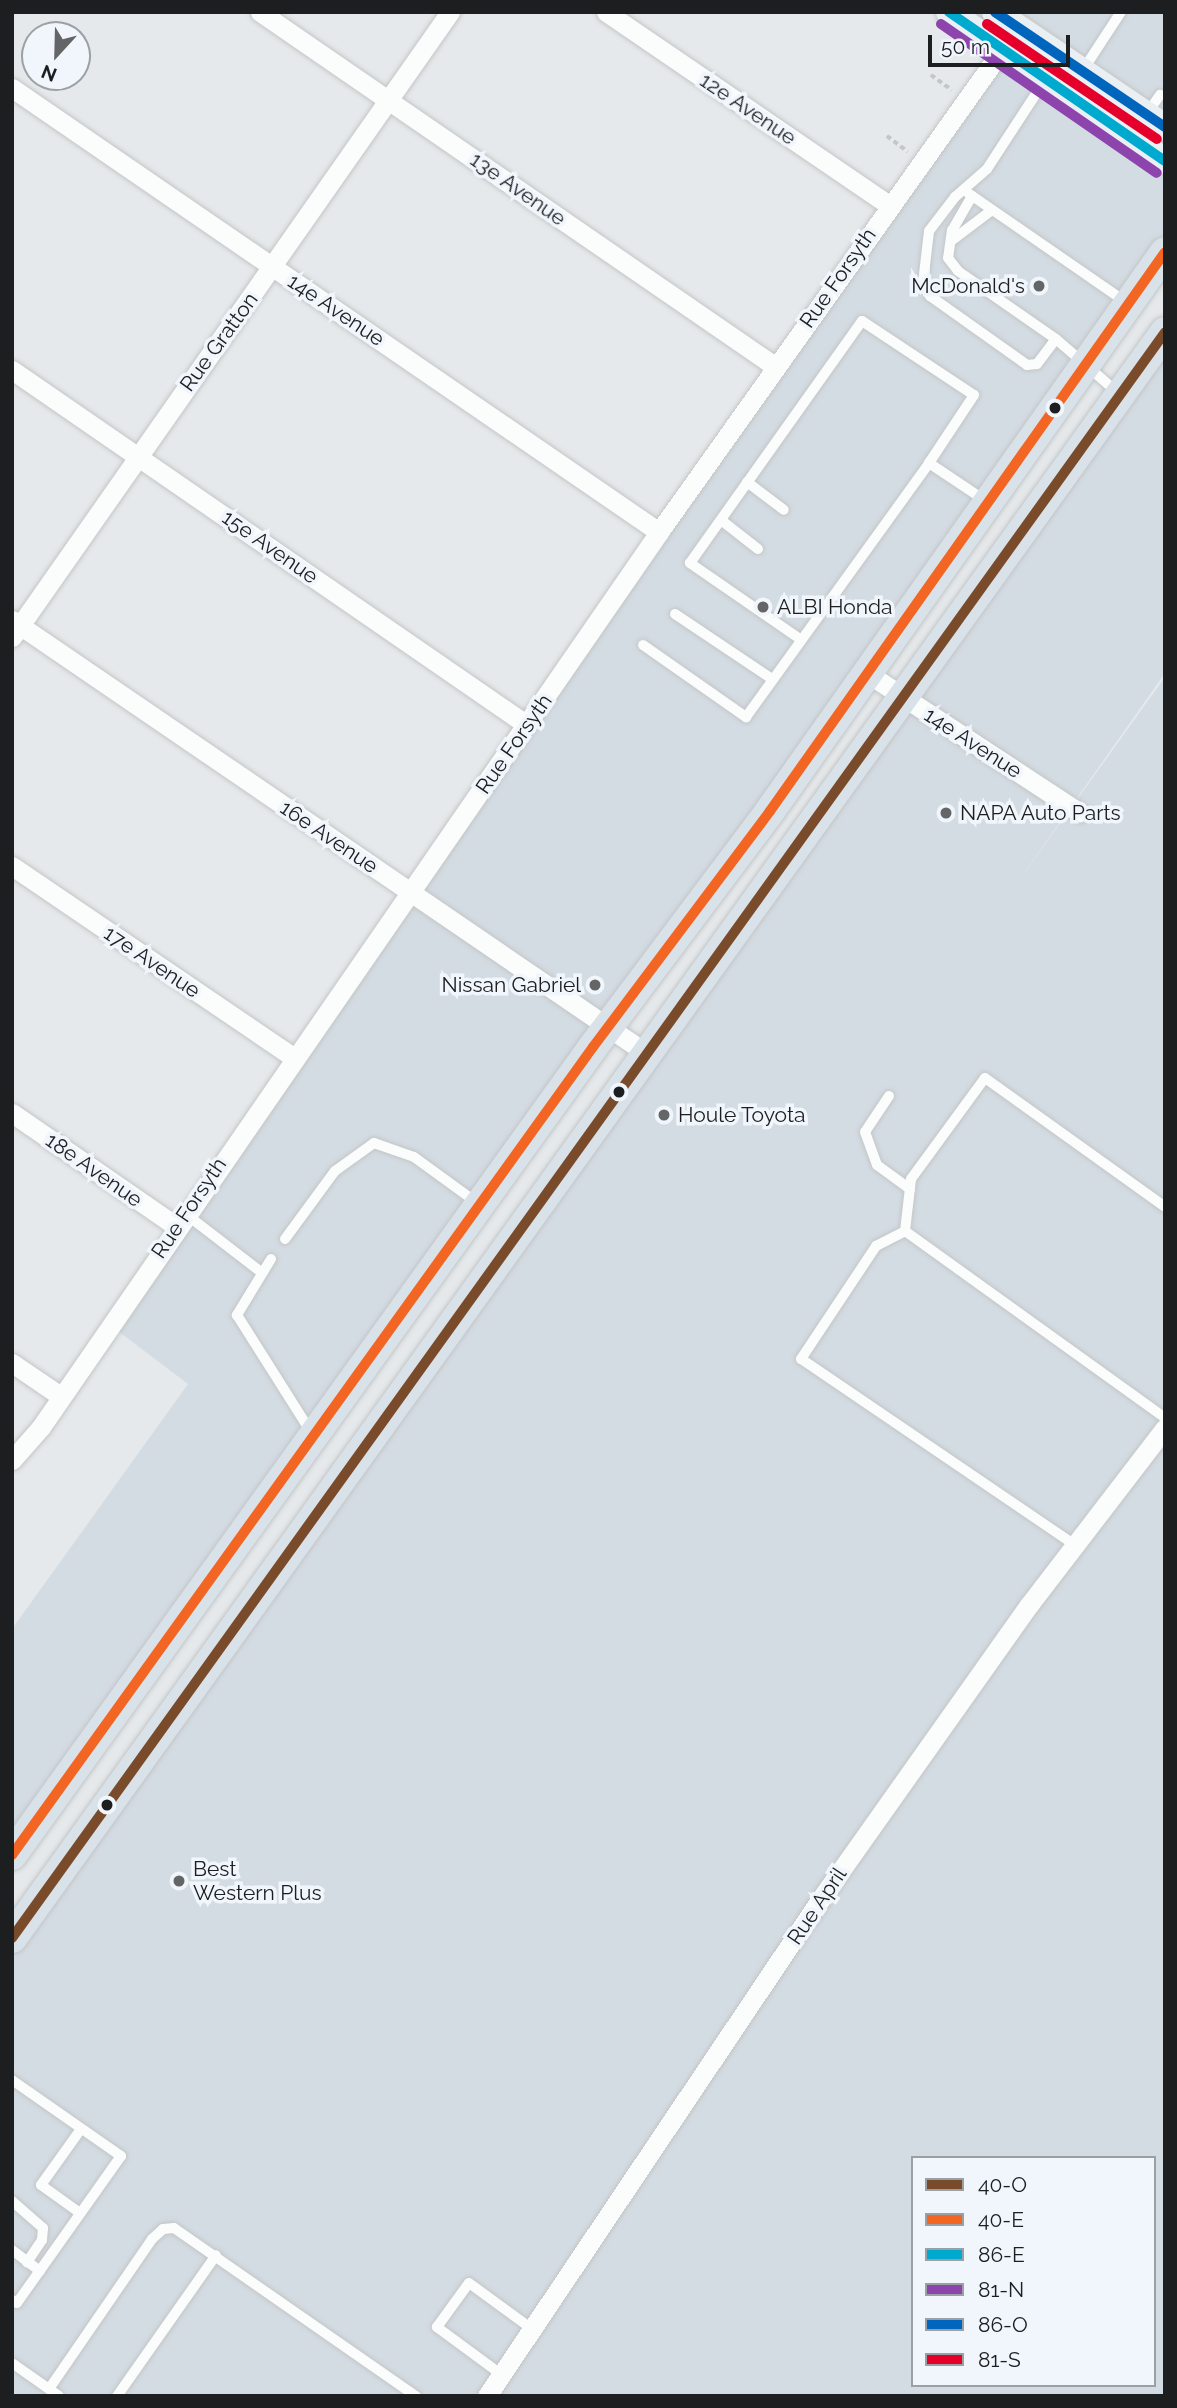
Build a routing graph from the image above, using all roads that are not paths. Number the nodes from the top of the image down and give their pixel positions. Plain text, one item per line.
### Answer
1 (260, 12) edge
2 (450, 12) edge
3 (606, 12) edge
4 (948, 12) edge
5 (995, 12) edge
6 (1121, 12) edge
7 (1017, 27) junction
8 (1002, 50) junction
9 (1082, 72) junction
10 (1045, 80) junction
11 (12, 88) edge
12 (390, 101) junction
13 (1160, 105) edge
14 (1165, 161) edge
15 (968, 194) junction
16 (890, 206) junction
17 (992, 210) junction
18 (951, 241) junction
19 (1165, 252) edge
20 (273, 267) junction
21 (1129, 304) junction
22 (1056, 339) junction
23 (1160, 347) edge
24 (1087, 365) junction
25 (776, 367) junction
26 (12, 370) edge
27 (1120, 395) junction
28 (138, 456) junction
29 (929, 463) junction
30 (747, 482) junction
31 (993, 499) junction
32 (784, 510) dead end
33 (721, 520) junction
34 (1030, 520) junction
35 (659, 532) junction
36 (758, 549) dead end
37 (675, 614) dead end
38 (15, 627) edge
39 (800, 639) junction
40 (643, 645) dead end
41 (867, 673) junction
42 (772, 679) junction
43 (902, 697) junction
44 (527, 725) junction
45 (770, 811) junction
46 (1079, 812) dead end
47 (803, 835) junction
48 (12, 866) edge
49 (411, 892) junction
50 (692, 914) junction
51 (728, 939) junction
52 (607, 1027) junction
53 (646, 1053) junction
54 (293, 1058) junction
55 (889, 1096) dead end
56 (12, 1113) edge
57 (910, 1189) junction
58 (480, 1204) junction
59 (1165, 1207) edge
60 (180, 1220) junction
61 (905, 1231) junction
62 (285, 1239) dead end
63 (271, 1259) dead end
64 (261, 1272) junction
65 (12, 1363) edge
66 (59, 1395) junction
67 (1165, 1418) edge
68 (1165, 1428) edge
69 (307, 1444) junction
70 (12, 1461) edge
71 (341, 1480) junction
72 (1075, 1545) junction
73 (200, 1594) junction
74 (239, 1622) junction
75 (12, 1855) edge
76 (12, 1938) edge
77 (12, 2080) edge
78 (81, 2129) junction
79 (12, 2201) edge
80 (80, 2213) junction
81 (12, 2250) edge
82 (216, 2255) junction
83 (27, 2262) junction
84 (40, 2271) junction
85 (12, 2300) edge
86 (532, 2329) junction
87 (12, 2362) edge
88 (502, 2375) junction
89 (49, 2389) junction
90 (413, 2395) edge
91 (59, 2396) edge
92 (117, 2396) edge
93 (487, 2396) edge

1 - 12 street, 13e Avenue
2 - 12 street, Rue Gratton
3 - 16 street, 12e Avenue
4 - 8 main road
5 - 7 main road
6 - 9 lane
7 - 8 street, Rue Forsyth
7 - 9 main road
8 - 10 main road
8 - 16 street, Rue Forsyth
9 - 13 main road
10 - 14 main road
10 - 15 lane
11 - 20 street, 14e Avenue
12 - 20 street, Rue Gratton
12 - 25 street, 13e Avenue
15 - 17 lane
15 - 18 lane
15 - 22 lane
16 - 25 street, Rue Forsyth
17 - 18 lane
17 - 21 lane
18 - 22 lane
19 - 21 main road
20 - 28 street, Rue Gratton
20 - 35 street, 14e Avenue
21 - 24 main road
22 - 24 lane
23 - 27 main road
24 - 27 lane
24 - 31 main road
25 - 35 street, Rue Forsyth
26 - 28 street, 15e Avenue
27 - 34 main road
28 - 38 street, Rue Gratton
28 - 44 street, 15e Avenue
29 - 30 lane
29 - 31 lane
29 - 39 lane
30 - 32 lane
30 - 33 lane
31 - 34 main road
31 - 41 main road
33 - 36 lane
33 - 39 lane
34 - 43 main road
35 - 44 street, Rue Forsyth
37 - 42 lane
38 - 49 street, 16e Avenue
39 - 42 lane
40 - 42 lane
41 - 43 street, 14e Avenue
41 - 45 main road
43 - 46 street, 14e Avenue
43 - 47 main road
44 - 49 street, Rue Forsyth
45 - 47 main road
45 - 50 main road
47 - 51 main road
48 - 54 street, 17e Avenue
49 - 52 street, 16e Avenue
49 - 54 street, Rue Forsyth
50 - 51 main road
50 - 52 main road
51 - 53 main road
52 - 53 street, 16e Avenue
52 - 58 main road
53 - 71 main road
54 - 60 street, Rue Forsyth
55 - 57 lane
56 - 60 street, 18e Avenue
57 - 59 lane
57 - 61 lane
58 - 62 lane
58 - 69 main road
60 - 64 lane
60 - 66 street, Rue Forsyth
61 - 67 lane
61 - 72 lane
63 - 64 lane
64 - 69 lane
65 - 66 street
66 - 70 street, Rue Forsyth
68 - 72 street, Rue April
69 - 71 main road
69 - 73 main road
71 - 74 main road
72 - 86 street, Rue April
73 - 74 main road
73 - 75 main road
74 - 76 main road
77 - 78 lane
78 - 80 lane
78 - 80 lane
79 - 83 lane
80 - 84 lane
81 - 83 lane
82 - 89 lane
82 - 90 lane
82 - 92 lane
83 - 84 lane
84 - 85 lane
86 - 88 street, Rue April
86 - 88 lane
87 - 89 lane
88 - 93 street, Rue April
89 - 91 lane

